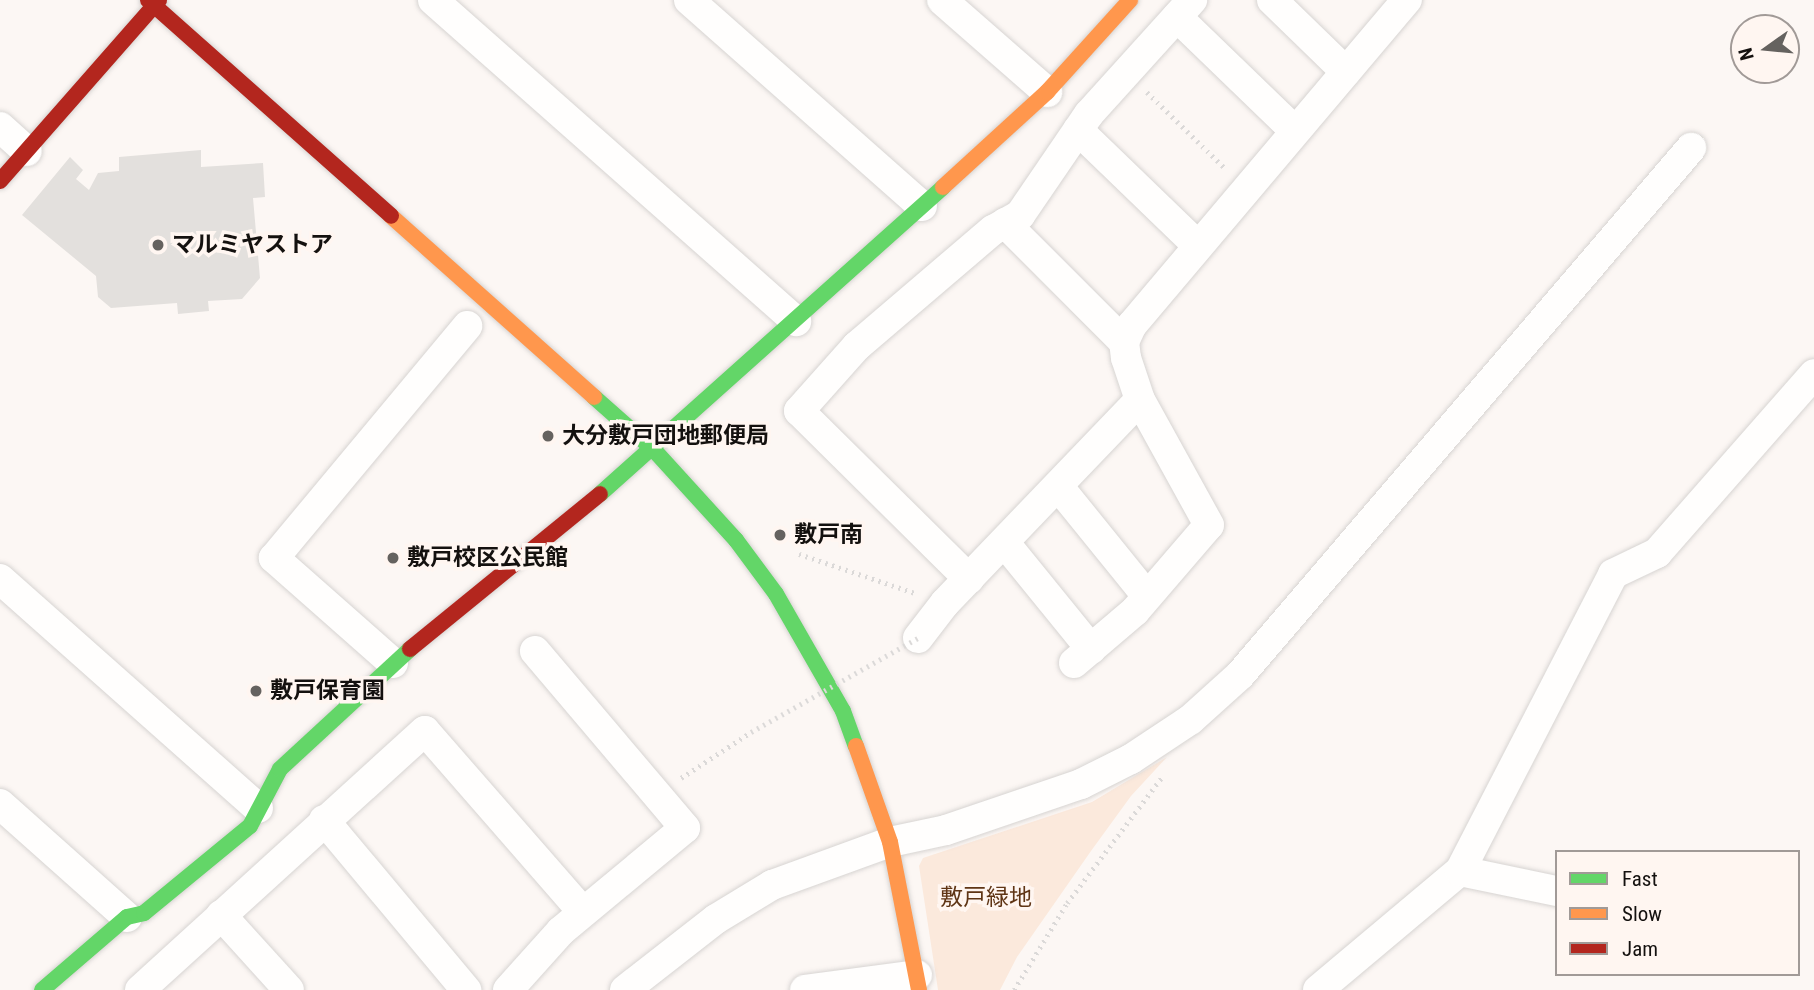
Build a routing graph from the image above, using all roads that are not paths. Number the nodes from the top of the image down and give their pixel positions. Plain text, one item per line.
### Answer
1 (433, 0) edge
2 (689, 0) edge
3 (942, 0) edge
4 (1130, 0) edge
5 (1272, 0) edge
6 (1407, 0) edge
7 (154, 2) edge
8 (1184, 8) edge
9 (1346, 72) junction
10 (1047, 92) junction
11 (0, 127) edge
12 (1078, 130) junction
13 (1296, 131) junction
14 (1691, 148) dead end
15 (27, 151) junction
16 (0, 181) edge
17 (922, 206) junction
18 (1005, 223) junction
19 (1198, 246) junction
20 (796, 321) junction
21 (467, 326) dead end
22 (1124, 342) junction
23 (1814, 374) edge
24 (1140, 400) junction
25 (654, 450) junction
26 (1058, 486) junction
27 (1004, 542) junction
28 (0, 579) edge
29 (969, 579) junction
30 (1147, 596) junction
31 (918, 638) road end
32 (536, 651) dead end
33 (393, 663) junction
34 (0, 804) edge
35 (258, 808) junction
36 (324, 820) junction
37 (890, 842) junction
38 (1460, 871) junction
39 (1555, 891) edge
40 (583, 912) junction
41 (221, 915) junction
42 (127, 917) junction
43 (918, 983) edge
44 (1326, 987) edge
45 (42, 990) edge
46 (140, 990) edge
47 (289, 990) edge
48 (466, 990) edge
49 (508, 990) edge
50 (625, 990) edge
51 (805, 990) edge

1 - 20 street
2 - 17 street
3 - 10 street
4 - 10 street
5 - 9 street
6 - 9 street
7 - 15 street
7 - 25 street
8 - 12 street
8 - 13 street
9 - 13 street
10 - 17 street
11 - 15 street
12 - 18 street
12 - 19 street
13 - 19 street
14 - 37 street
15 - 16 street
17 - 20 street
18 - 22 street
18 - 29 street
19 - 22 street
20 - 25 street
21 - 33 street
22 - 24 street
23 - 38 street
24 - 26 street
24 - 30 street
25 - 33 street
25 - 37 street
26 - 27 street
26 - 30 street
27 - 29 street
27 - 30 street
28 - 35 street
29 - 31 street
32 - 40 street
33 - 35 street
34 - 42 street
35 - 42 street
36 - 40 street
36 - 41 street
36 - 48 street
37 - 43 street
37 - 50 street
38 - 39 street
38 - 44 street
40 - 49 street
41 - 46 street
41 - 47 street
42 - 45 street
43 - 51 street

